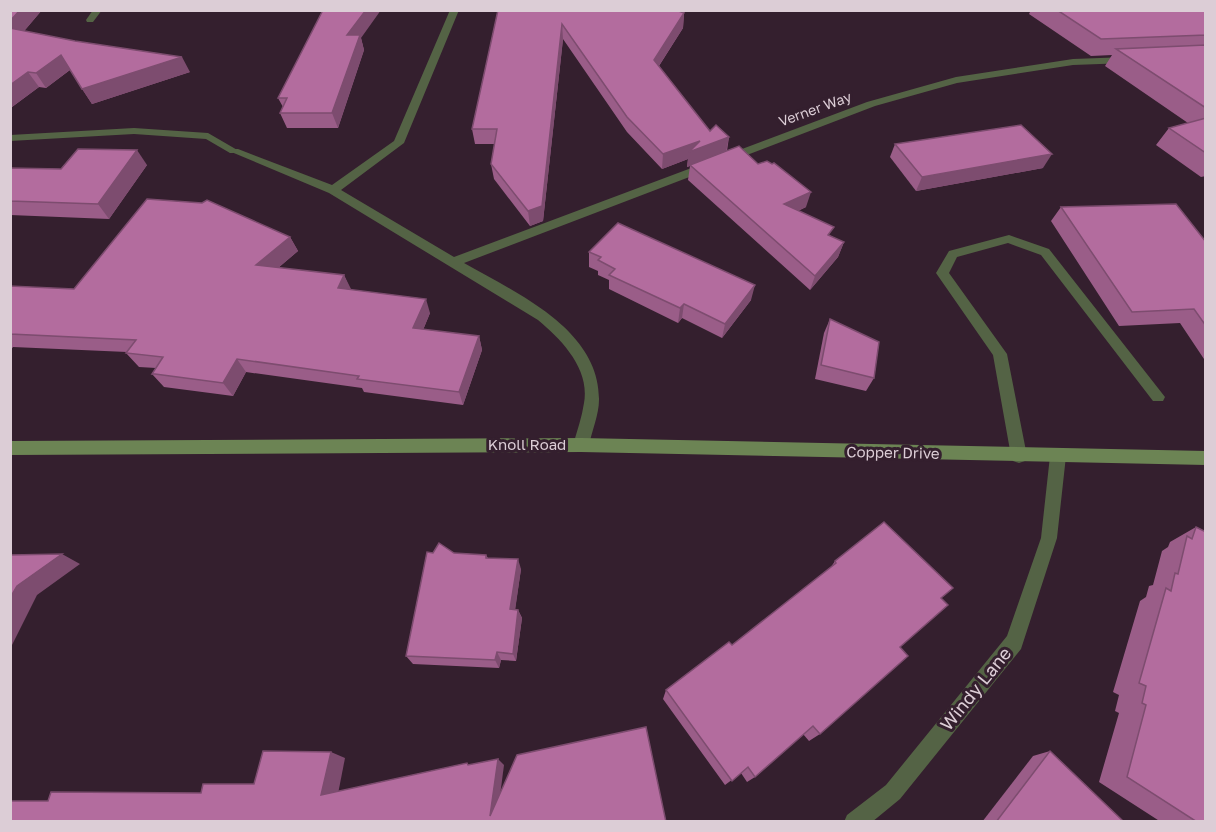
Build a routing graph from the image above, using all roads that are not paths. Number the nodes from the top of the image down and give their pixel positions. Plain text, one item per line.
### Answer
1 (98, 10) edge
2 (454, 10) edge
3 (90, 20) dead end
4 (1139, 59) edge
5 (10, 138) edge
6 (333, 190) junction
7 (453, 262) junction
8 (1158, 397) dead end
9 (581, 445) junction
10 (10, 448) edge
11 (1019, 456) junction
12 (1058, 456) junction
13 (1206, 459) edge
14 (854, 822) edge

1 - 3 street
2 - 6 street
4 - 7 street, Verner Way
5 - 6 street, Knoll Road
6 - 7 street, Knoll Road
7 - 9 street, Knoll Road
8 - 11 street
9 - 10 street, Knoll Road
9 - 11 street, Copper Drive
11 - 12 street, Copper Drive
12 - 13 street, Copper Drive
12 - 14 street, Windy Lane

